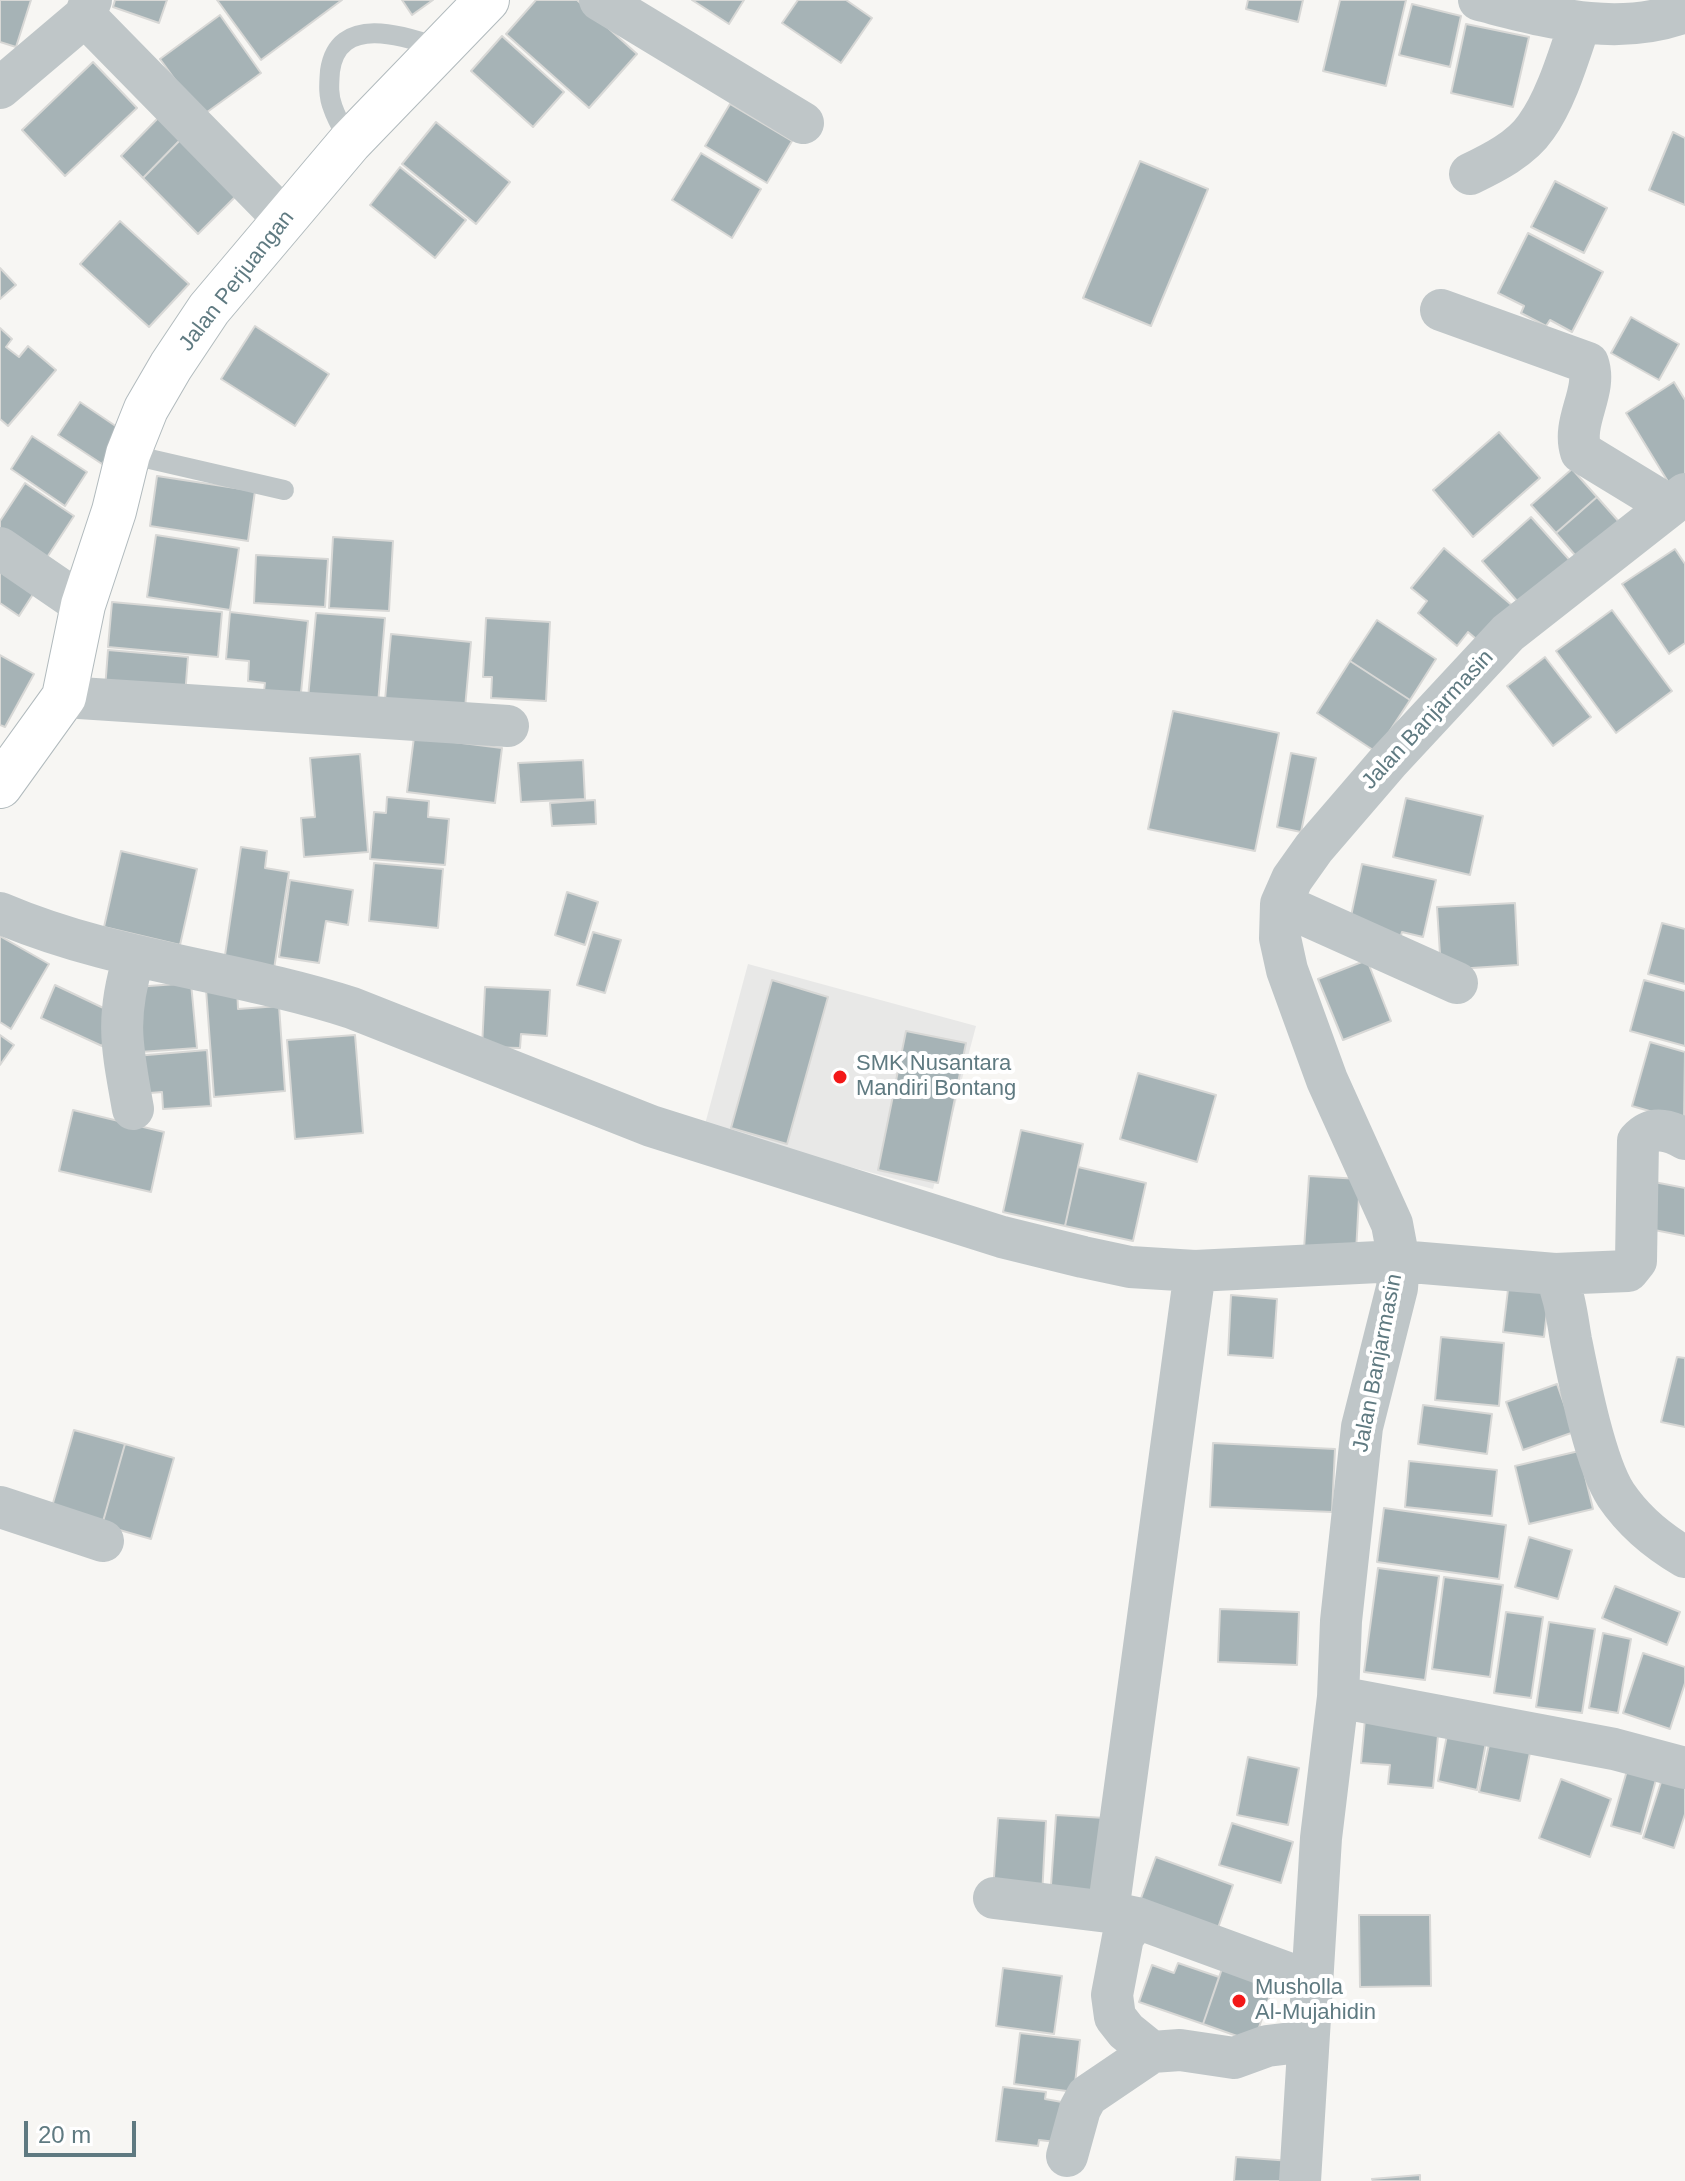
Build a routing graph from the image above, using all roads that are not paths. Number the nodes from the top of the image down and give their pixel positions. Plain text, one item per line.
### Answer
1 (487, 0) edge
2 (600, 0) edge
3 (1479, 0) edge
4 (88, 8) edge
5 (1685, 12) edge
6 (1580, 23) junction
7 (439, 48) junction
8 (0, 88) edge
9 (803, 123) dead end
10 (350, 142) junction
11 (1470, 174) dead end
12 (285, 220) junction
13 (1441, 310) dead end
14 (128, 454) junction
15 (284, 490) dead end
16 (1676, 500) edge
17 (0, 548) edge
18 (83, 605) junction
19 (64, 697) junction
20 (508, 726) dead end
21 (0, 786) edge
22 (1281, 904) junction
23 (0, 913) edge
24 (134, 957) junction
25 (1457, 983) dead end
26 (133, 1109) dead end
27 (1685, 1139) edge
28 (1399, 1261) junction
29 (1195, 1271) junction
30 (1562, 1274) junction
31 (0, 1507) edge
32 (103, 1541) dead end
33 (1685, 1557) edge
34 (1338, 1697) junction
35 (1685, 1768) edge
36 (994, 1898) dead end
37 (1122, 1915) junction
38 (1312, 1982) junction
39 (1308, 2041) junction
40 (1152, 2052) junction
41 (1067, 2156) dead end
42 (1300, 2181) edge

1 - 7 street, Jalan Perjuangan
2 - 9 street
3 - 6 street
4 - 8 street
4 - 12 street
5 - 6 street
6 - 11 street
7 - 10 street, Jalan Perjuangan
7 - 10 lane
10 - 12 street, Jalan Perjuangan
12 - 14 street, Jalan Perjuangan
13 - 16 street
14 - 15 lane
14 - 18 street, Jalan Perjuangan
16 - 22 street, Jalan Banjarmasin
17 - 18 street
18 - 19 street, Jalan Perjuangan
19 - 20 street
19 - 21 street, Jalan Perjuangan
22 - 25 street
22 - 28 street, Jalan Banjarmasin
23 - 24 street
24 - 26 street
24 - 29 street
27 - 30 street
28 - 29 street
28 - 30 street
28 - 34 street, Jalan Banjarmasin
29 - 37 street
30 - 33 street
31 - 32 street
34 - 35 street
34 - 38 street, Jalan Banjarmasin
36 - 37 street
37 - 38 street
37 - 40 street
38 - 39 street, Jalan Banjarmasin
39 - 40 street
39 - 42 street, Jalan Banjarmasin
40 - 41 street

